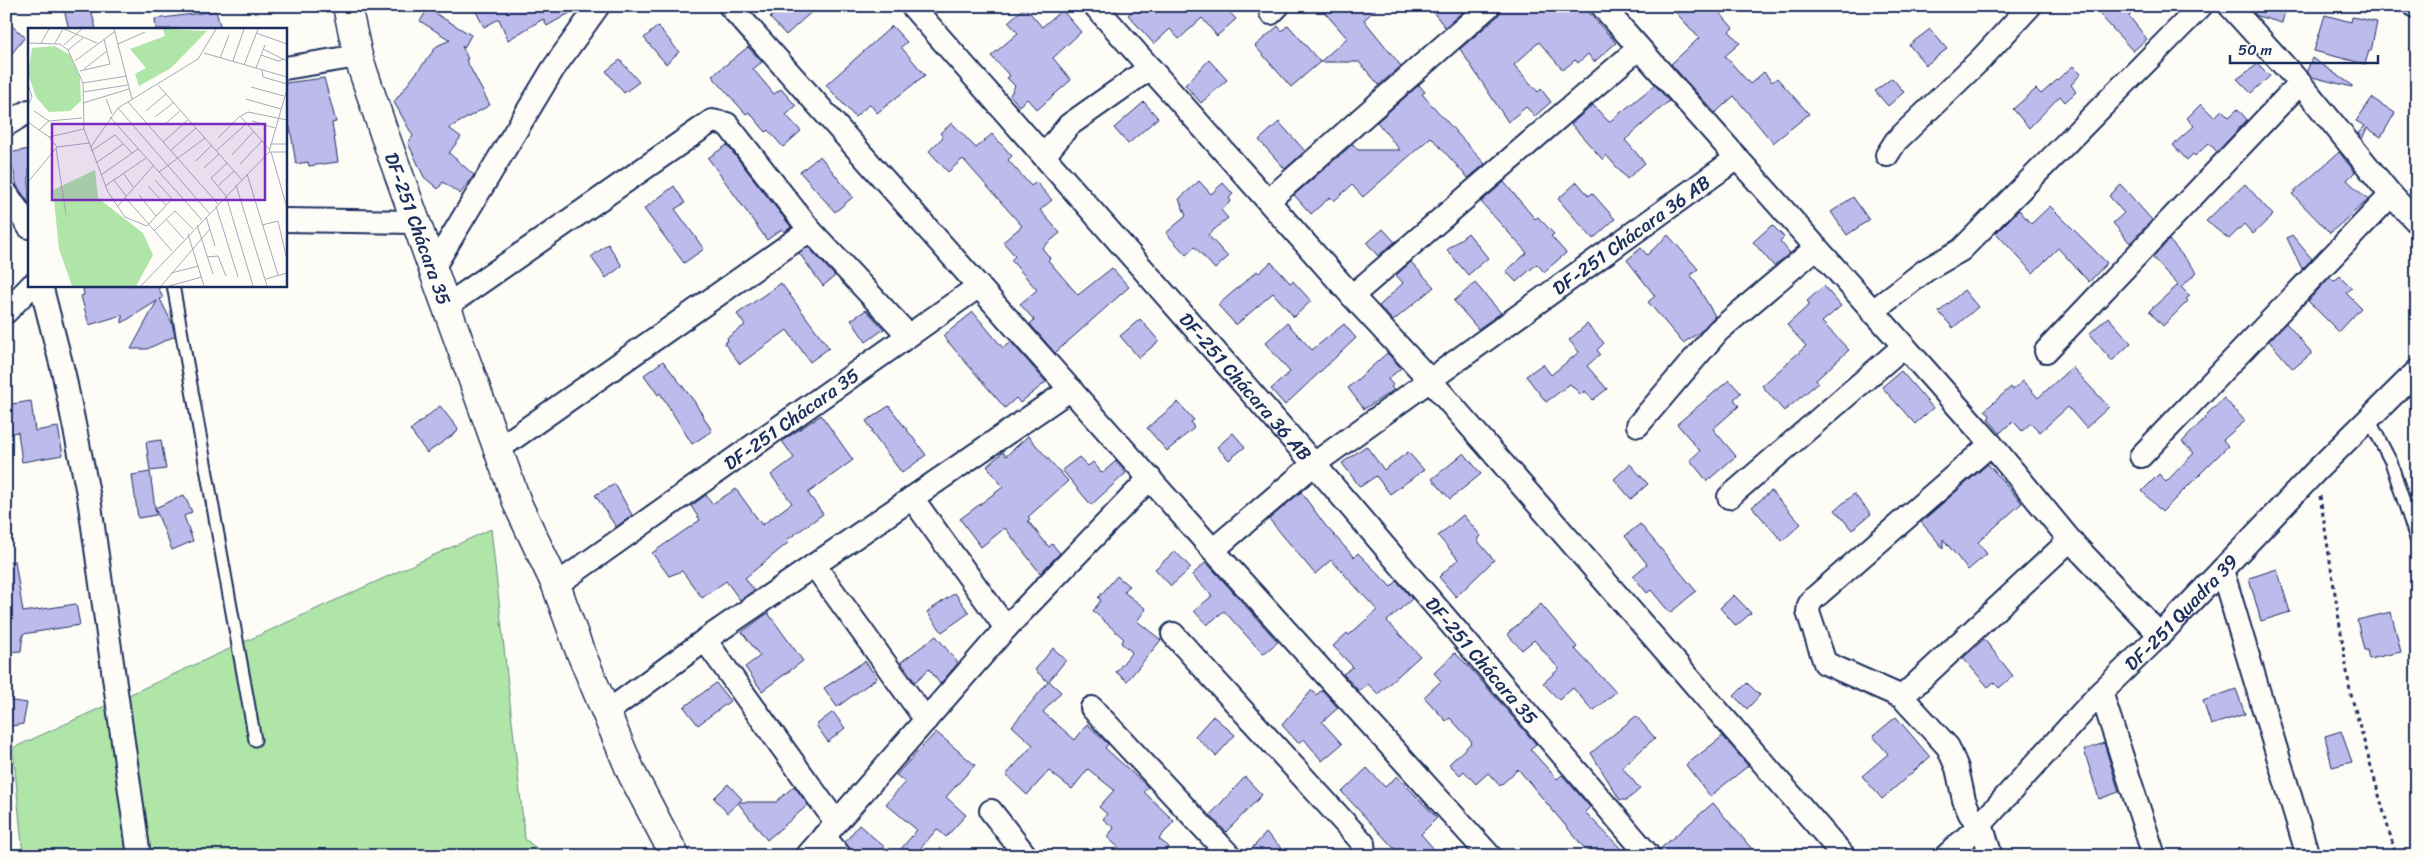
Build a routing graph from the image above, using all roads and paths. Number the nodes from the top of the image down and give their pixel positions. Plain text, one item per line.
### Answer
1 (347, 6) edge
2 (598, 6) edge
3 (730, 6) edge
4 (912, 6) edge
5 (1095, 6) edge
6 (1489, 6) edge
7 (1602, 6) edge
8 (2030, 6) edge
9 (2201, 6) edge
10 (2230, 6) edge
11 (1639, 48) junction
12 (358, 56) junction
13 (286, 68) edge
14 (1150, 68) junction
15 (2300, 83) junction
16 (28, 112) edge
17 (6, 125) edge
18 (1887, 155) dead end
19 (1044, 156) junction
20 (1737, 158) junction
21 (6, 193) edge
22 (2391, 195) junction
23 (1268, 200) junction
24 (286, 220) edge
25 (415, 222) junction
26 (2417, 222) edge
27 (28, 226) edge
28 (810, 230) junction
29 (1816, 248) junction
30 (433, 268) junction
31 (31, 286) edge
32 (41, 286) edge
33 (172, 286) edge
34 (979, 286) junction
35 (1352, 296) junction
36 (445, 307) junction
37 (6, 312) edge
38 (1872, 312) junction
39 (908, 335) junction
40 (1904, 346) junction
41 (2046, 351) dead end
42 (2417, 371) edge
43 (1430, 380) junction
44 (1071, 389) junction
45 (2369, 419) junction
46 (1638, 425) dead end
47 (1991, 444) junction
48 (498, 449) junction
49 (2141, 456) dead end
50 (1314, 464) junction
51 (2316, 471) junction
52 (1150, 478) junction
53 (1729, 497) dead end
54 (912, 498) junction
55 (2070, 540) junction
56 (2417, 542) edge
57 (1214, 550) junction
58 (814, 565) junction
59 (2222, 570) junction
60 (556, 585) junction
61 (1006, 628) junction
62 (1173, 634) dead end
63 (2160, 635) junction
64 (705, 640) junction
65 (2101, 692) junction
66 (1902, 697) junction
67 (1092, 708) dead end
68 (607, 712) junction
69 (926, 720) junction
70 (255, 740) dead end
71 (991, 811) dead end
72 (1981, 824) junction
73 (830, 829) junction
74 (139, 856) edge
75 (674, 856) edge
76 (807, 856) edge
77 (840, 856) edge
78 (1026, 856) edge
79 (1230, 856) edge
80 (1364, 856) edge
81 (1490, 856) edge
82 (1649, 856) edge
83 (1844, 856) edge
84 (1946, 856) edge
85 (1990, 856) edge
86 (2154, 856) edge
87 (2308, 856) edge
88 (2396, 856) edge

1 - 12 street, DF-251 Chácara 35
2 - 30 street
3 - 34 street
4 - 19 street, DF-251 Chácara 36 AB
5 - 14 street
6 - 23 street
7 - 11 street
8 - 18 street
9 - 38 street
10 - 15 street
11 - 20 street
11 - 35 street
12 - 13 street
12 - 25 street, DF-251 Chácara 35
14 - 19 street
14 - 23 street
15 - 22 street
15 - 41 street
16 - 17 street
19 - 50 street, DF-251 Chácara 36 AB
20 - 29 street
20 - 43 street, DF-251 Chácara 36 AB
21 - 27 street
22 - 26 street
22 - 49 street
23 - 35 street
24 - 25 street
25 - 30 street, DF-251 Chácara 35
28 - 36 street
28 - 39 street
28 - 48 street
29 - 38 street
29 - 46 street
30 - 36 street, DF-251 Chácara 35
31 - 37 street
32 - 74 street
33 - 70 lane
34 - 39 street, DF-251 Chácara 35
34 - 44 street
35 - 43 street
36 - 48 street, DF-251 Chácara 35
38 - 40 street
39 - 60 street, DF-251 Chácara 35
40 - 47 street
40 - 53 street
42 - 45 street, DF-251 Quadra 39
43 - 50 street, DF-251 Chácara 36 AB
43 - 83 street
44 - 52 street
44 - 54 street
45 - 51 street, DF-251 Quadra 39
45 - 56 lane
47 - 55 street
47 - 66 street
48 - 60 street, DF-251 Chácara 35
50 - 57 street
50 - 82 street, DF-251 Chácara 35
51 - 59 street, DF-251 Quadra 39
51 - 88 path
52 - 57 street
52 - 61 street
54 - 58 street
54 - 61 street
55 - 63 street
55 - 66 street
57 - 81 street
58 - 64 street
58 - 69 street
59 - 63 street, DF-251 Quadra 39
59 - 87 street
60 - 68 street, DF-251 Chácara 35
61 - 69 street
62 - 80 street
63 - 65 street, DF-251 Quadra 39
64 - 68 street
64 - 73 street
65 - 72 street, DF-251 Quadra 39
65 - 86 street
66 - 72 street
67 - 79 street
68 - 75 street, DF-251 Chácara 35
69 - 73 street
71 - 78 street
72 - 84 street, DF-251 Quadra 39
72 - 85 street
73 - 76 street
73 - 77 street

